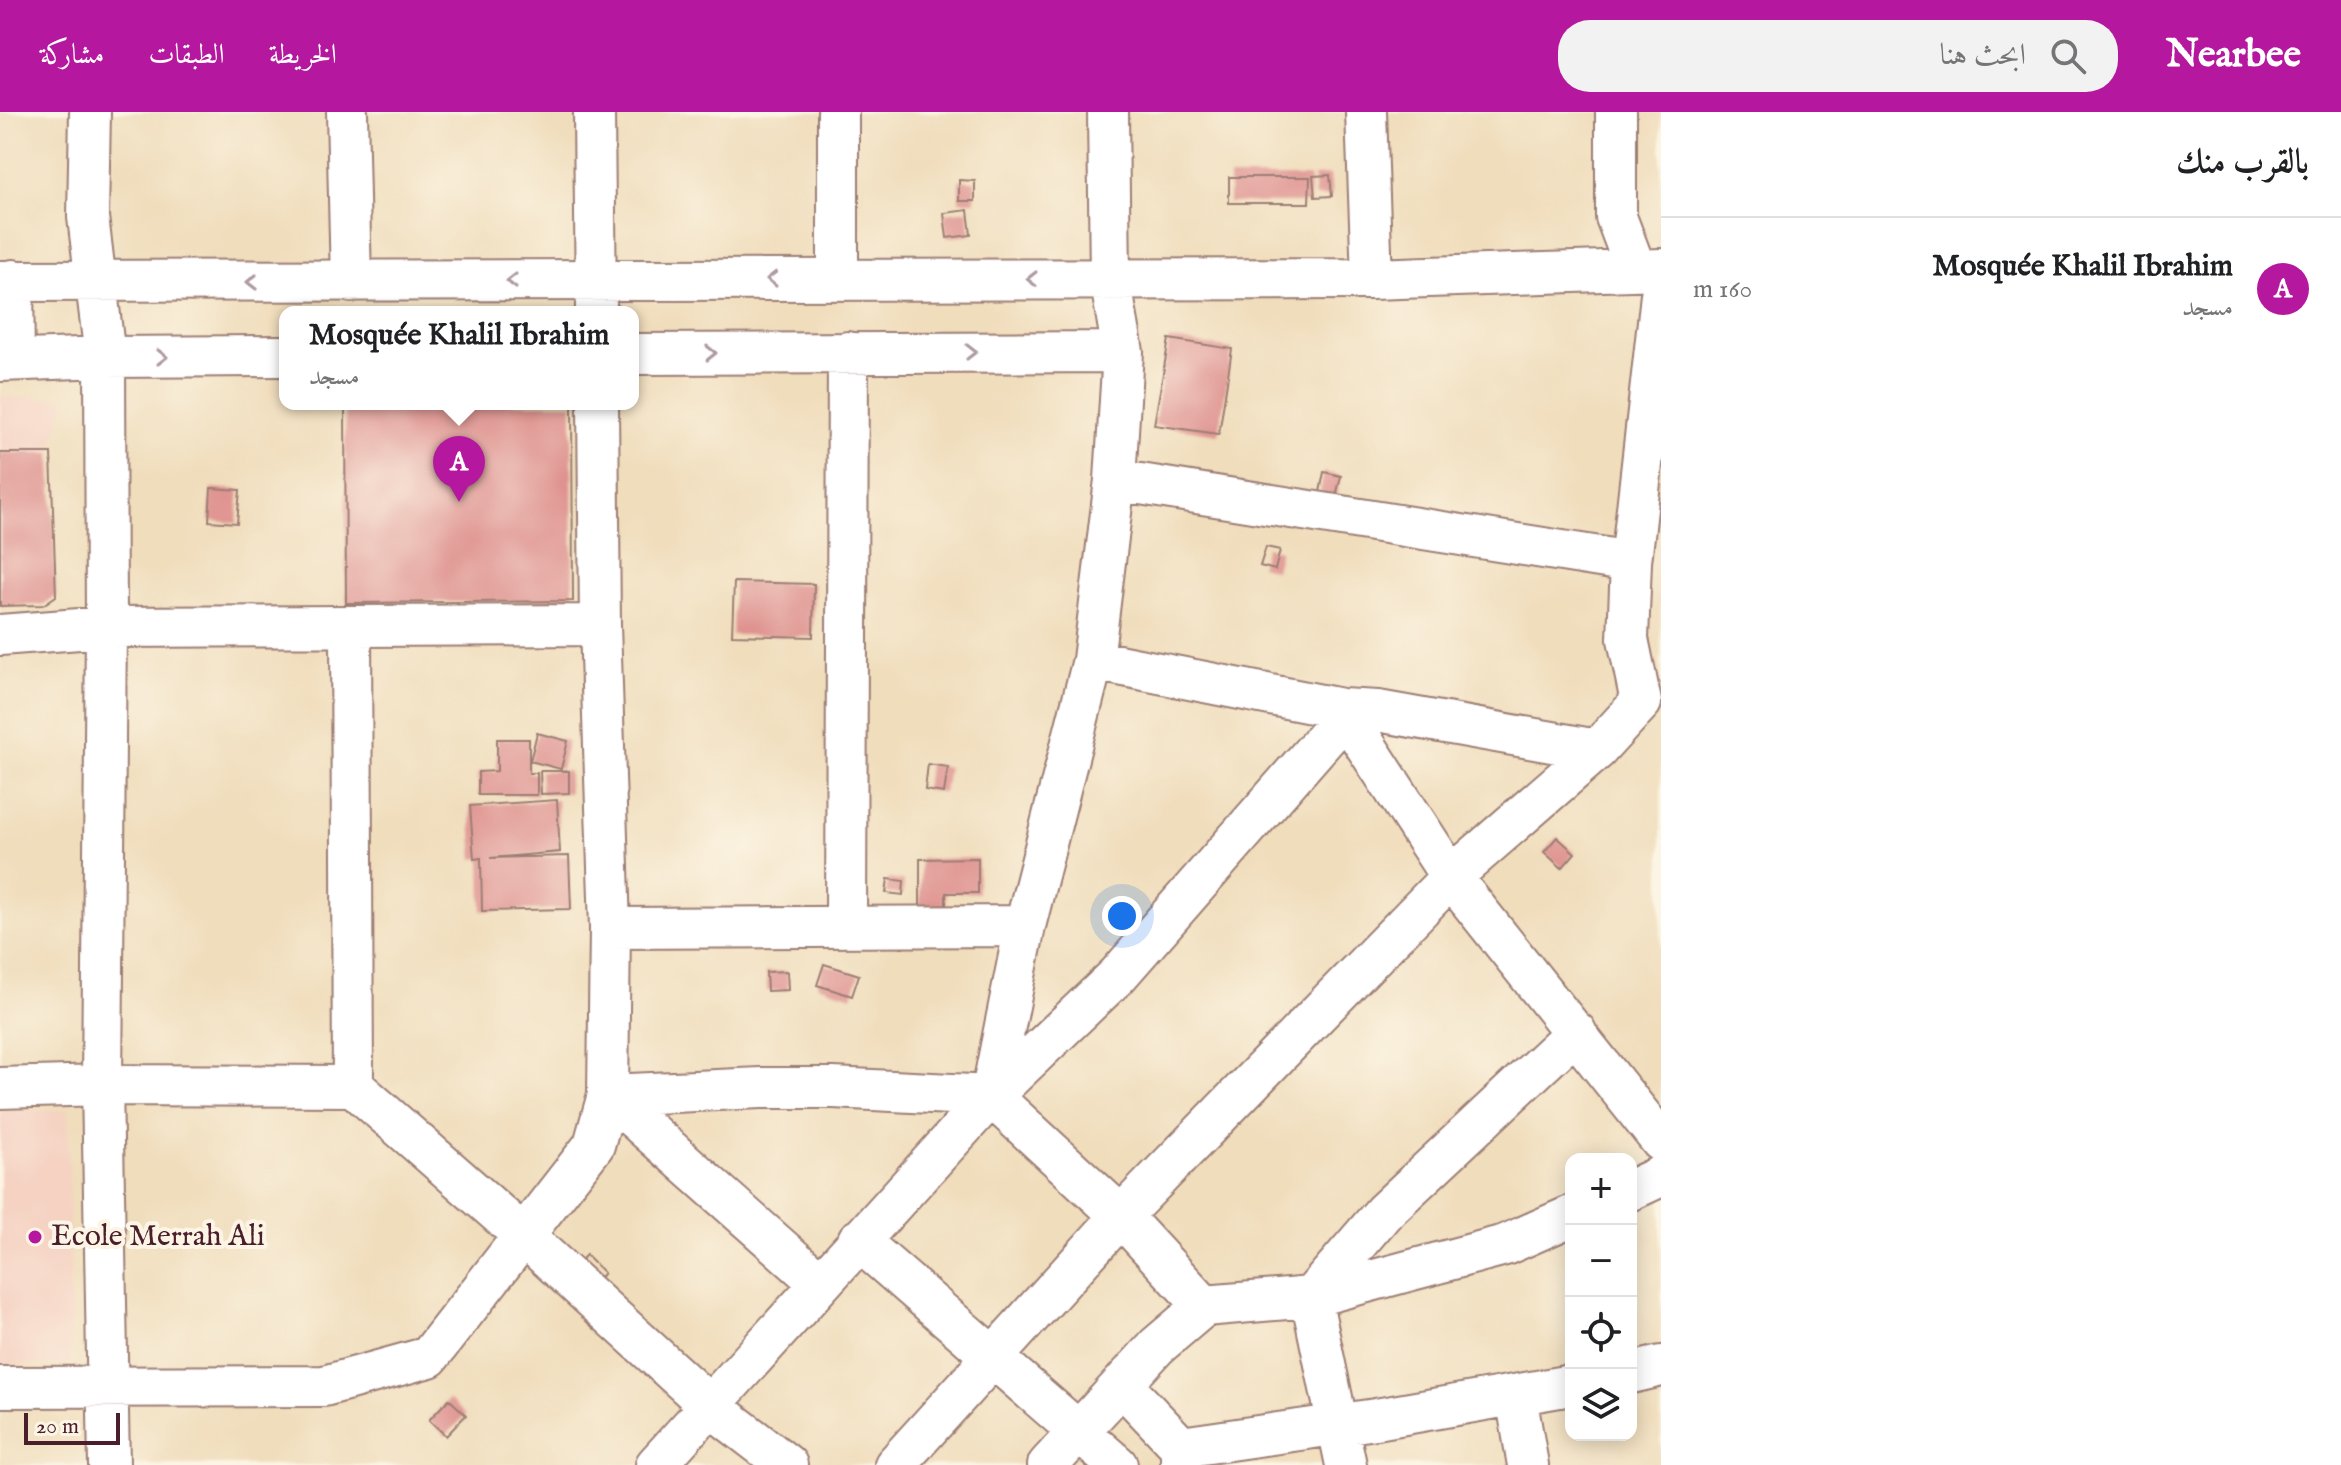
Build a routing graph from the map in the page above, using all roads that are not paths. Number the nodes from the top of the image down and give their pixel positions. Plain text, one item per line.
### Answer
1 (90, 112) edge
2 (347, 112) edge
3 (594, 112) edge
4 (838, 112) edge
5 (1108, 112) edge
6 (1366, 112) edge
7 (1616, 112) edge
8 (1110, 278) junction
9 (1653, 278) edge
10 (838, 279) junction
11 (1372, 279) junction
12 (6, 280) edge
13 (94, 281) junction
14 (351, 282) junction
15 (610, 296) edge
16 (848, 352) junction
17 (1123, 352) junction
18 (639, 354) edge
19 (279, 356) edge
20 (105, 357) junction
21 (7, 360) edge
22 (598, 410) edge
23 (1115, 480) junction
24 (1631, 562) junction
25 (600, 625) junction
26 (106, 627) junction
27 (351, 628) junction
28 (0, 635) edge
29 (1093, 660) junction
30 (1342, 709) junction
31 (1651, 714) edge
32 (1597, 750) junction
33 (1451, 877) junction
34 (1025, 926) junction
35 (846, 927) junction
36 (610, 928) junction
37 (1576, 1032) junction
38 (102, 1085) junction
39 (353, 1086) junction
40 (0, 1088) edge
41 (608, 1095) junction
42 (991, 1096) junction
43 (1661, 1141) edge
44 (1661, 1176) edge
45 (1637, 1187) edge
46 (1121, 1216) junction
47 (1565, 1219) edge
48 (524, 1236) junction
49 (858, 1240) junction
50 (820, 1283) junction
51 (1311, 1297) junction
52 (1204, 1306) junction
53 (993, 1358) junction
54 (1661, 1366) edge
55 (1637, 1372) edge
56 (1122, 1385) junction
57 (107, 1386) junction
58 (1565, 1386) edge
59 (0, 1387) edge
60 (1516, 1396) junction
61 (709, 1405) junction
62 (1338, 1425) junction
63 (1078, 1433) junction
64 (1181, 1456) edge
65 (109, 1465) edge
66 (656, 1465) edge
67 (787, 1465) edge
68 (895, 1465) edge
69 (1048, 1465) edge
70 (1117, 1465) edge
71 (1346, 1465) edge
72 (1528, 1465) edge

1 - 13 street
2 - 14 street
3 - 15 street
4 - 10 street
5 - 8 street
6 - 11 street
7 - 9 street
8 -> 10 street
8 - 11 street
8 - 17 street
9 - 11 street
9 - 24 street
10 -> 15 street
12 - 13 street
12 - 21 street
14 -> 13 street
13 - 20 street
15 -> 14 street
16 -> 17 street
18 -> 16 street
16 - 35 street
17 - 23 street
20 -> 19 street
20 - 21 street
20 - 26 street
22 - 25 street
23 - 24 street
23 - 29 street
24 - 31 street
25 - 27 street
25 - 36 street
26 - 27 street
26 - 28 street
26 - 38 street
27 - 39 street
29 - 30 street
29 - 34 street
30 - 32 street
30 - 33 street
30 - 42 street
31 - 32 street
32 - 33 street
33 - 37 street
33 - 46 street
34 - 35 street
34 - 42 street
35 - 36 street
36 - 41 street
37 - 43 street
37 - 51 street
38 - 39 street
38 - 40 street
38 - 57 street
39 - 48 street
41 - 42 street
41 - 48 street
41 - 50 street
42 - 46 street
42 - 49 street
44 - 45 street
46 - 52 street
46 - 53 street
47 - 51 street
48 - 57 street
48 - 61 street
49 - 50 street
49 - 53 street
50 - 61 street
51 - 52 street
51 - 62 street
52 - 56 street
53 - 63 street
53 - 68 street
54 - 55 street
56 - 63 street
56 - 64 street
57 - 59 street
57 - 65 street
58 - 60 street
60 - 62 street
60 - 72 street
61 - 66 street
61 - 67 street
62 - 64 street
62 - 71 street
63 - 69 street
63 - 70 street

